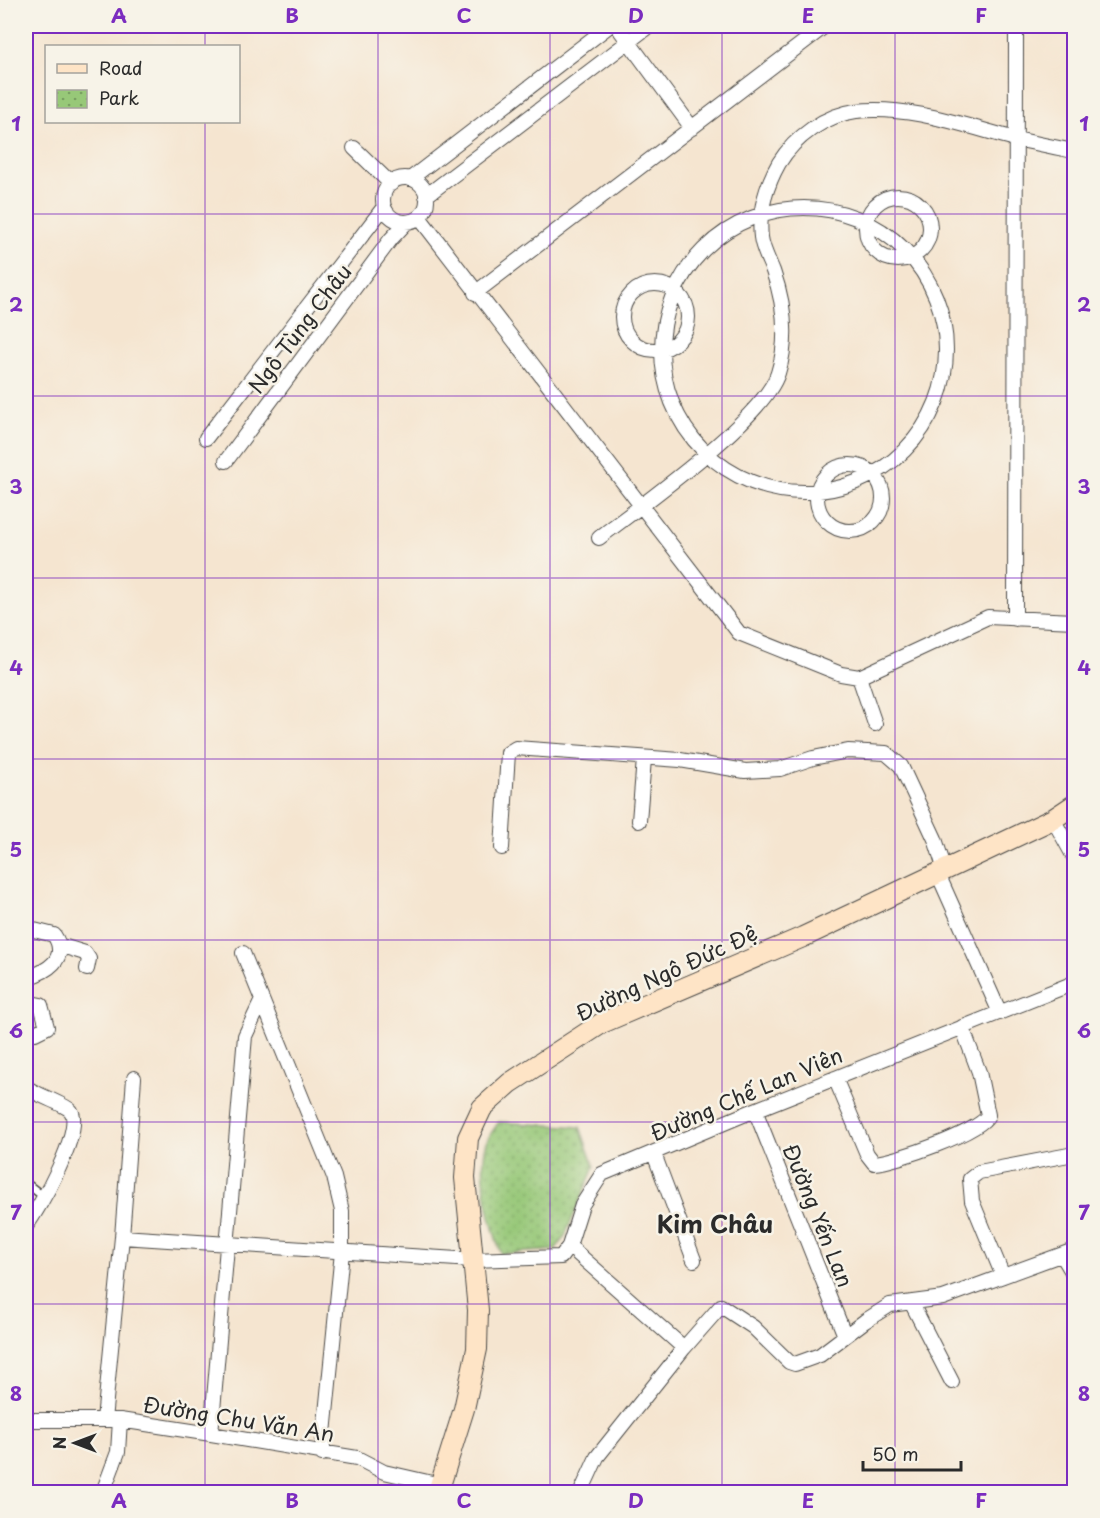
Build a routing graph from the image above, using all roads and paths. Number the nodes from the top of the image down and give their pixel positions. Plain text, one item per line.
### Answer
1 (609, 26) edge
2 (617, 26) edge
3 (649, 26) edge
4 (825, 26) edge
5 (1016, 26) edge
6 (628, 41) junction
7 (692, 128) junction
8 (1016, 139) junction
9 (354, 148) dead end
10 (1074, 151) edge
11 (410, 179) junction
12 (391, 183) junction
13 (426, 196) junction
14 (384, 207) junction
15 (762, 216) junction
16 (413, 219) junction
17 (867, 222) junction
18 (912, 258) junction
19 (673, 289) junction
20 (476, 293) junction
21 (662, 350) junction
22 (206, 438) dead end
23 (706, 455) junction
24 (226, 461) dead end
25 (875, 476) junction
26 (817, 492) junction
27 (640, 506) junction
28 (599, 537) dead end
29 (1015, 619) junction
30 (1074, 621) edge
31 (859, 677) junction
32 (875, 724) dead end
33 (644, 759) junction
34 (1074, 805) edge
35 (1053, 819) junction
36 (639, 821) dead end
37 (502, 848) dead end
38 (1074, 857) edge
39 (941, 872) junction
40 (26, 928) edge
41 (59, 945) junction
42 (243, 953) dead end
43 (87, 969) dead end
44 (26, 979) edge
45 (1074, 983) edge
46 (26, 992) edge
47 (262, 1000) junction
48 (26, 1002) edge
49 (1000, 1013) junction
50 (962, 1028) junction
51 (35, 1033) dead end
52 (134, 1078) dead end
53 (835, 1078) junction
54 (26, 1087) edge
55 (755, 1110) junction
56 (654, 1154) junction
57 (1074, 1154) edge
58 (26, 1183) edge
59 (44, 1197) junction
60 (26, 1227) edge
61 (122, 1237) junction
62 (226, 1244) junction
63 (568, 1246) junction
64 (342, 1252) junction
65 (1068, 1253) edge
66 (472, 1260) junction
67 (694, 1260) dead end
68 (1074, 1275) edge
69 (1003, 1276) junction
70 (912, 1304) junction
71 (845, 1336) junction
72 (684, 1348) junction
73 (952, 1382) dead end
74 (26, 1420) edge
75 (104, 1420) junction
76 (120, 1420) junction
77 (211, 1434) junction
78 (322, 1454) junction
79 (440, 1489) edge
80 (103, 1492) edge
81 (580, 1492) edge

1 - 11 street
2 - 6 street
3 - 6 street
4 - 7 street
5 - 8 street
6 - 7 street
6 - 13 street
7 - 20 street
8 - 10 street
8 - 15 street
8 - 29 street
9 - 12 street
11 - 12 street
11 - 13 street
12 - 14 street
13 - 16 street
14 - 16 street
14 - 22 street, Ngô Tùng Châu
15 - 17 street
15 - 19 street
15 - 23 street
16 - 20 street
16 - 24 street, Ngô Tùng Châu
17 - 18 street
17 - 18 street
18 - 25 street
19 - 21 street
19 - 21 street
19 - 21 street
20 - 27 street
21 - 23 street
23 - 26 street
23 - 27 street
25 - 26 street
25 - 26 street
25 - 26 street
27 - 28 street
27 - 31 street
29 - 30 street
29 - 31 street
31 - 32 street
33 - 36 street
33 - 37 street
33 - 39 street
34 - 35 main road, Đường Ngô Đức Đệ
35 - 38 street
35 - 39 main road, Đường Ngô Đức Đệ
39 - 49 street
39 - 66 main road, Đường Ngô Đức Đệ
40 - 41 street
41 - 43 street
41 - 44 street
42 - 47 street
44 - 46 street
45 - 49 street, Đường Chế Lan Viên
47 - 62 street
47 - 64 street
48 - 51 street
49 - 50 street, Đường Chế Lan Viên
50 - 53 street, Đường Chế Lan Viên
50 - 53 street
52 - 61 street
53 - 55 street, Đường Chế Lan Viên
54 - 59 street
55 - 56 street, Đường Chế Lan Viên
55 - 71 street, Đường Yến Lan
56 - 63 street, Đường Chế Lan Viên
56 - 67 street
57 - 69 street
58 - 59 lane
59 - 60 street
61 - 62 street
61 - 75 street
62 - 64 street
62 - 77 street
63 - 66 street
63 - 72 street
64 - 66 street
64 - 78 street
65 - 68 street
65 - 69 street
66 - 79 main road, Đường Ngô Đức Đệ
69 - 70 street
70 - 71 street
70 - 73 street
71 - 72 street
72 - 81 street
74 - 75 street, Đường Chu Văn An
75 - 76 street, Đường Chu Văn An
76 - 77 street, Đường Chu Văn An
76 - 80 street
77 - 78 street, Đường Chu Văn An
78 - 79 street, Đường Chu Văn An

